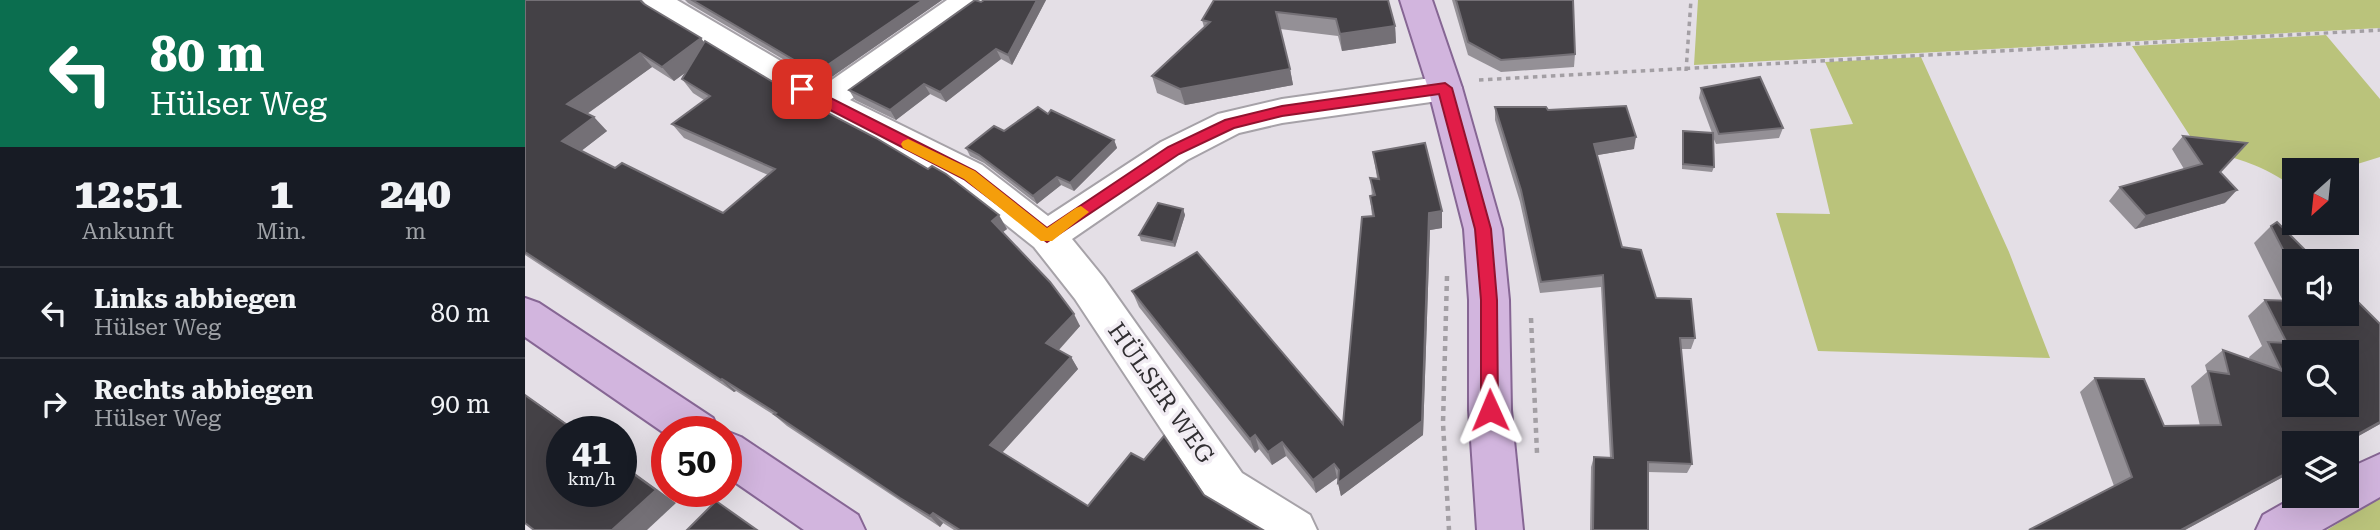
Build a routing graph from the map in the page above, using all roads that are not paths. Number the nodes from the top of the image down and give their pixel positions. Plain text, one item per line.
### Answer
1 (658, 0) edge
2 (969, 0) edge
3 (1416, 0) edge
4 (1445, 88) junction
5 (824, 102) junction
6 (1047, 236) junction
7 (525, 315) edge
8 (674, 416) edge
9 (742, 462) edge
10 (2380, 474) edge
11 (2359, 485) edge
12 (2318, 508) edge
13 (842, 530) edge
14 (1294, 530) edge
15 (1500, 530) edge
16 (2279, 530) edge

1 - 5 street, HÜLSER WEG
2 - 5 street
3 - 4 main road
4 - 6 street
4 - 15 main road
5 - 6 street, HÜLSER WEG
6 - 14 street, HÜLSER WEG
7 - 8 main road
9 - 13 main road
10 - 11 main road
12 - 16 main road

